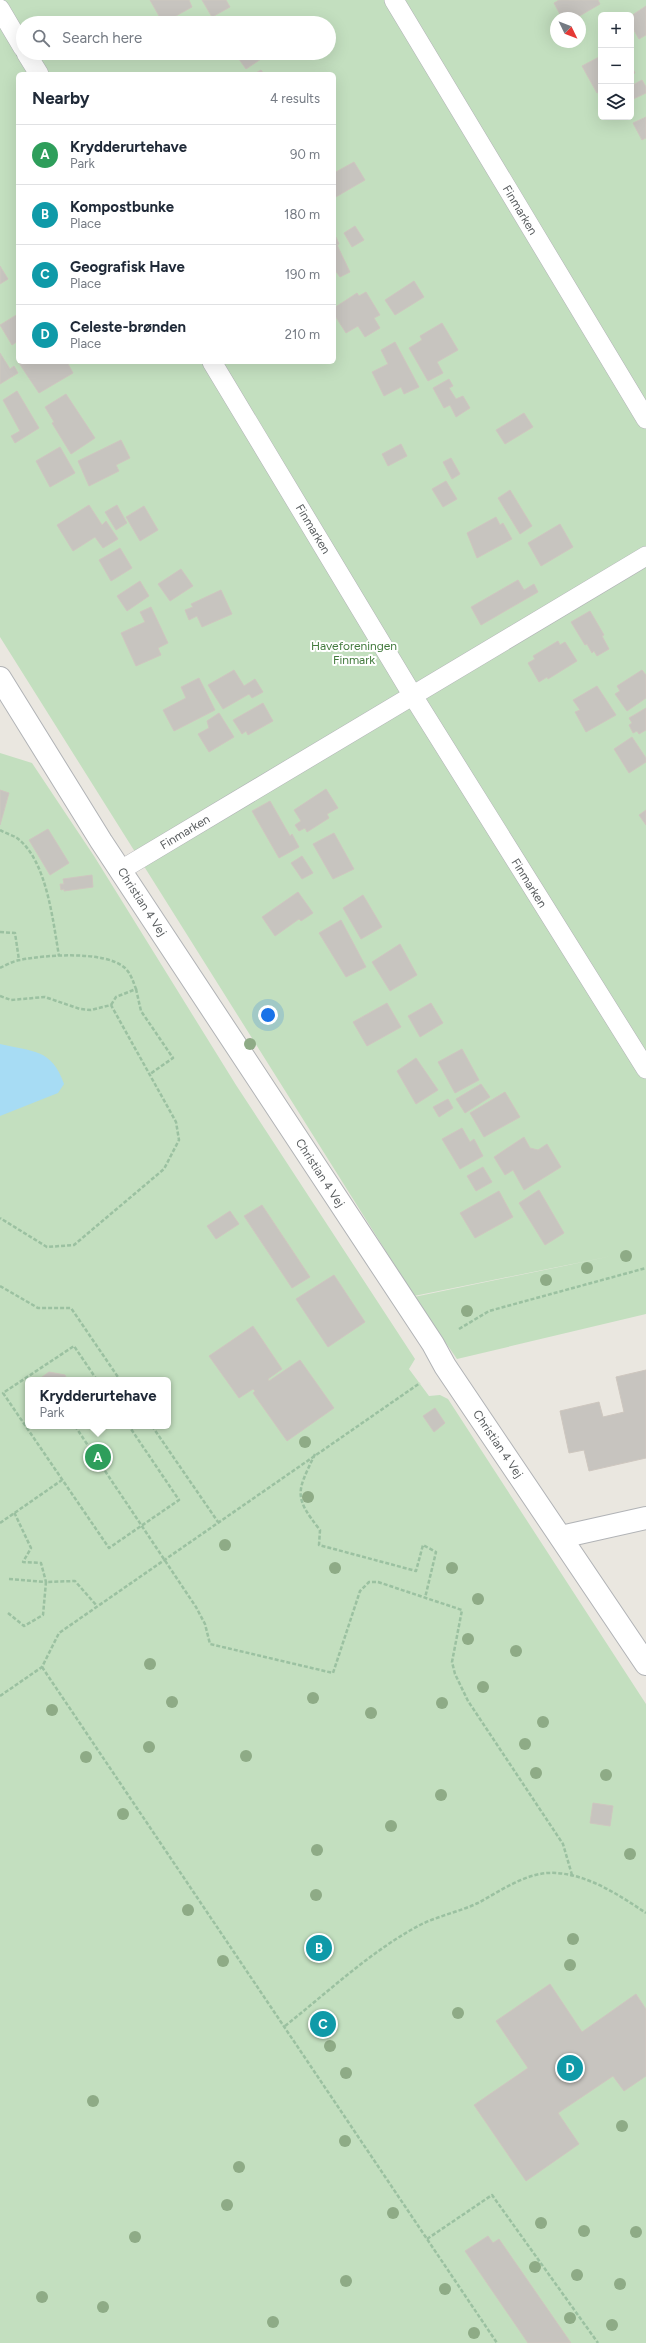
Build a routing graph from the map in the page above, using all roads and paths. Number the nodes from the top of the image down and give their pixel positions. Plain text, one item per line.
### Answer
1 (394, 0) edge
2 (0, 9) edge
3 (16, 36) edge
4 (30, 60) edge
5 (38, 72) edge
6 (213, 364) edge
7 (646, 419) edge
8 (646, 556) edge
9 (0, 678) edge
10 (413, 696) junction
11 (0, 830) edge
12 (121, 870) junction
13 (0, 932) edge
14 (59, 956) junction
15 (19, 960) junction
16 (0, 968) edge
17 (136, 989) junction
18 (0, 996) edge
19 (111, 1005) junction
20 (646, 1070) edge
21 (149, 1074) junction
22 (0, 1218) edge
23 (646, 1268) edge
24 (0, 1286) edge
25 (433, 1344) junction
26 (445, 1366) junction
27 (27, 1377) edge
28 (95, 1377) edge
29 (118, 1377) edge
30 (25, 1378) edge
31 (25, 1425) edge
32 (27, 1429) edge
33 (77, 1429) edge
34 (131, 1429) edge
35 (154, 1429) edge
36 (315, 1454) junction
37 (62, 1480) junction
38 (14, 1512) junction
39 (646, 1518) edge
40 (1, 1521) edge
41 (218, 1522) junction
42 (143, 1526) junction
43 (561, 1536) junction
44 (165, 1558) junction
45 (9, 1579) dead end
46 (46, 1582) junction
47 (424, 1598) junction
48 (97, 1606) junction
49 (8, 1613) dead end
50 (646, 1664) edge
51 (42, 1667) junction
52 (0, 1696) edge
53 (572, 1875) junction
54 (646, 1913) edge
55 (285, 2026) junction
56 (427, 2239) junction
57 (497, 2343) edge
58 (598, 2343) edge

1 - 7 lane, Finmarken
2 - 3 lane
4 - 5 lane
6 - 10 lane, Finmarken
8 - 10 lane, Finmarken
9 - 12 street, Christian 4 Vej
10 - 12 lane, Finmarken
10 - 20 lane, Finmarken
11 - 14 path
12 - 25 street, Christian 4 Vej
13 - 15 path
14 - 15 path
14 - 17 path
15 - 16 path
17 - 19 path
17 - 21 path
18 - 19 path
19 - 21 path
21 - 22 path
23 - 25 path
24 - 29 path
25 - 26 street, Christian 4 Vej
26 - 36 path
26 - 43 street, Christian 4 Vej
27 - 28 path
30 - 31 path
32 - 37 path
33 - 42 path
34 - 42 path
35 - 41 path
36 - 41 path
36 - 47 path
37 - 38 path
37 - 42 path
38 - 40 path
38 - 46 path
39 - 43 street
41 - 44 path
42 - 44 path
43 - 50 street, Christian 4 Vej
44 - 47 path
44 - 48 path
45 - 46 path
46 - 48 path
46 - 49 path
47 - 53 path
48 - 51 path
51 - 52 path
51 - 55 path
53 - 54 path
53 - 55 path
55 - 56 path
56 - 57 path
56 - 58 path

